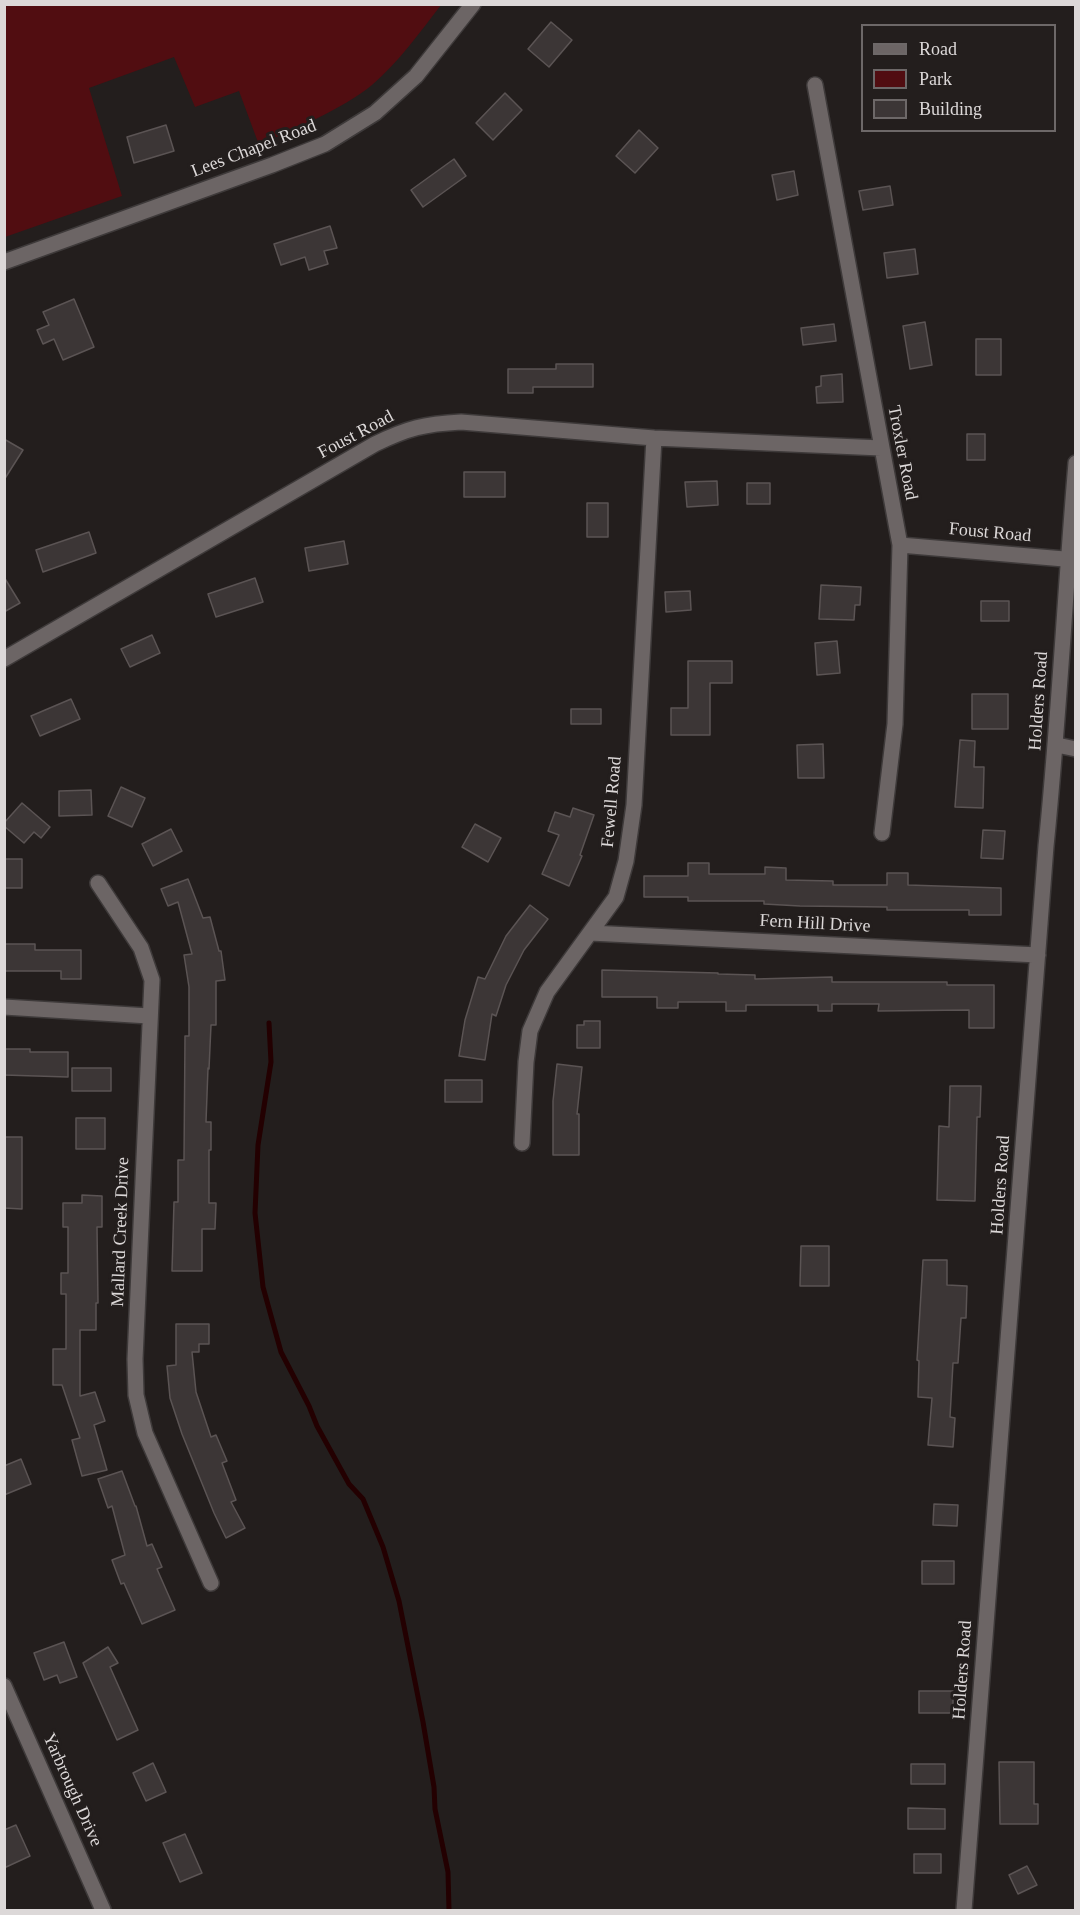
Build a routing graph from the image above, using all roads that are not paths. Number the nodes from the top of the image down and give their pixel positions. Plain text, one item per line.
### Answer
1 (473, 4) edge
2 (815, 85) dead end
3 (4, 262) edge
4 (654, 438) junction
5 (881, 448) junction
6 (1076, 463) edge
7 (900, 545) junction
8 (1071, 560) edge
9 (4, 658) edge
10 (1057, 745) junction
11 (1076, 749) edge
12 (882, 833) dead end
13 (98, 883) dead end
14 (590, 933) junction
15 (1038, 955) junction
16 (4, 1007) edge
17 (149, 1016) junction
18 (522, 1143) dead end
19 (211, 1583) dead end
20 (4, 1686) edge
21 (104, 1911) edge
22 (964, 1911) edge

1 - 3 street, Lees Chapel Road
2 - 5 street, Troxler Road
4 - 5 street, Foust Road
4 - 9 street, Foust Road
4 - 14 street, Fewell Road
5 - 7 street, Troxler Road
6 - 8 street, Holders Road
7 - 8 street, Foust Road
7 - 12 street, Troxler Road
8 - 10 street, Holders Road
10 - 11 street
10 - 15 street, Holders Road
13 - 17 street, Mallard Creek Drive
14 - 15 street, Fern Hill Drive
14 - 18 street, Fewell Road
15 - 22 street, Holders Road
16 - 17 street
17 - 19 street, Mallard Creek Drive
20 - 21 street, Yarbrough Drive

